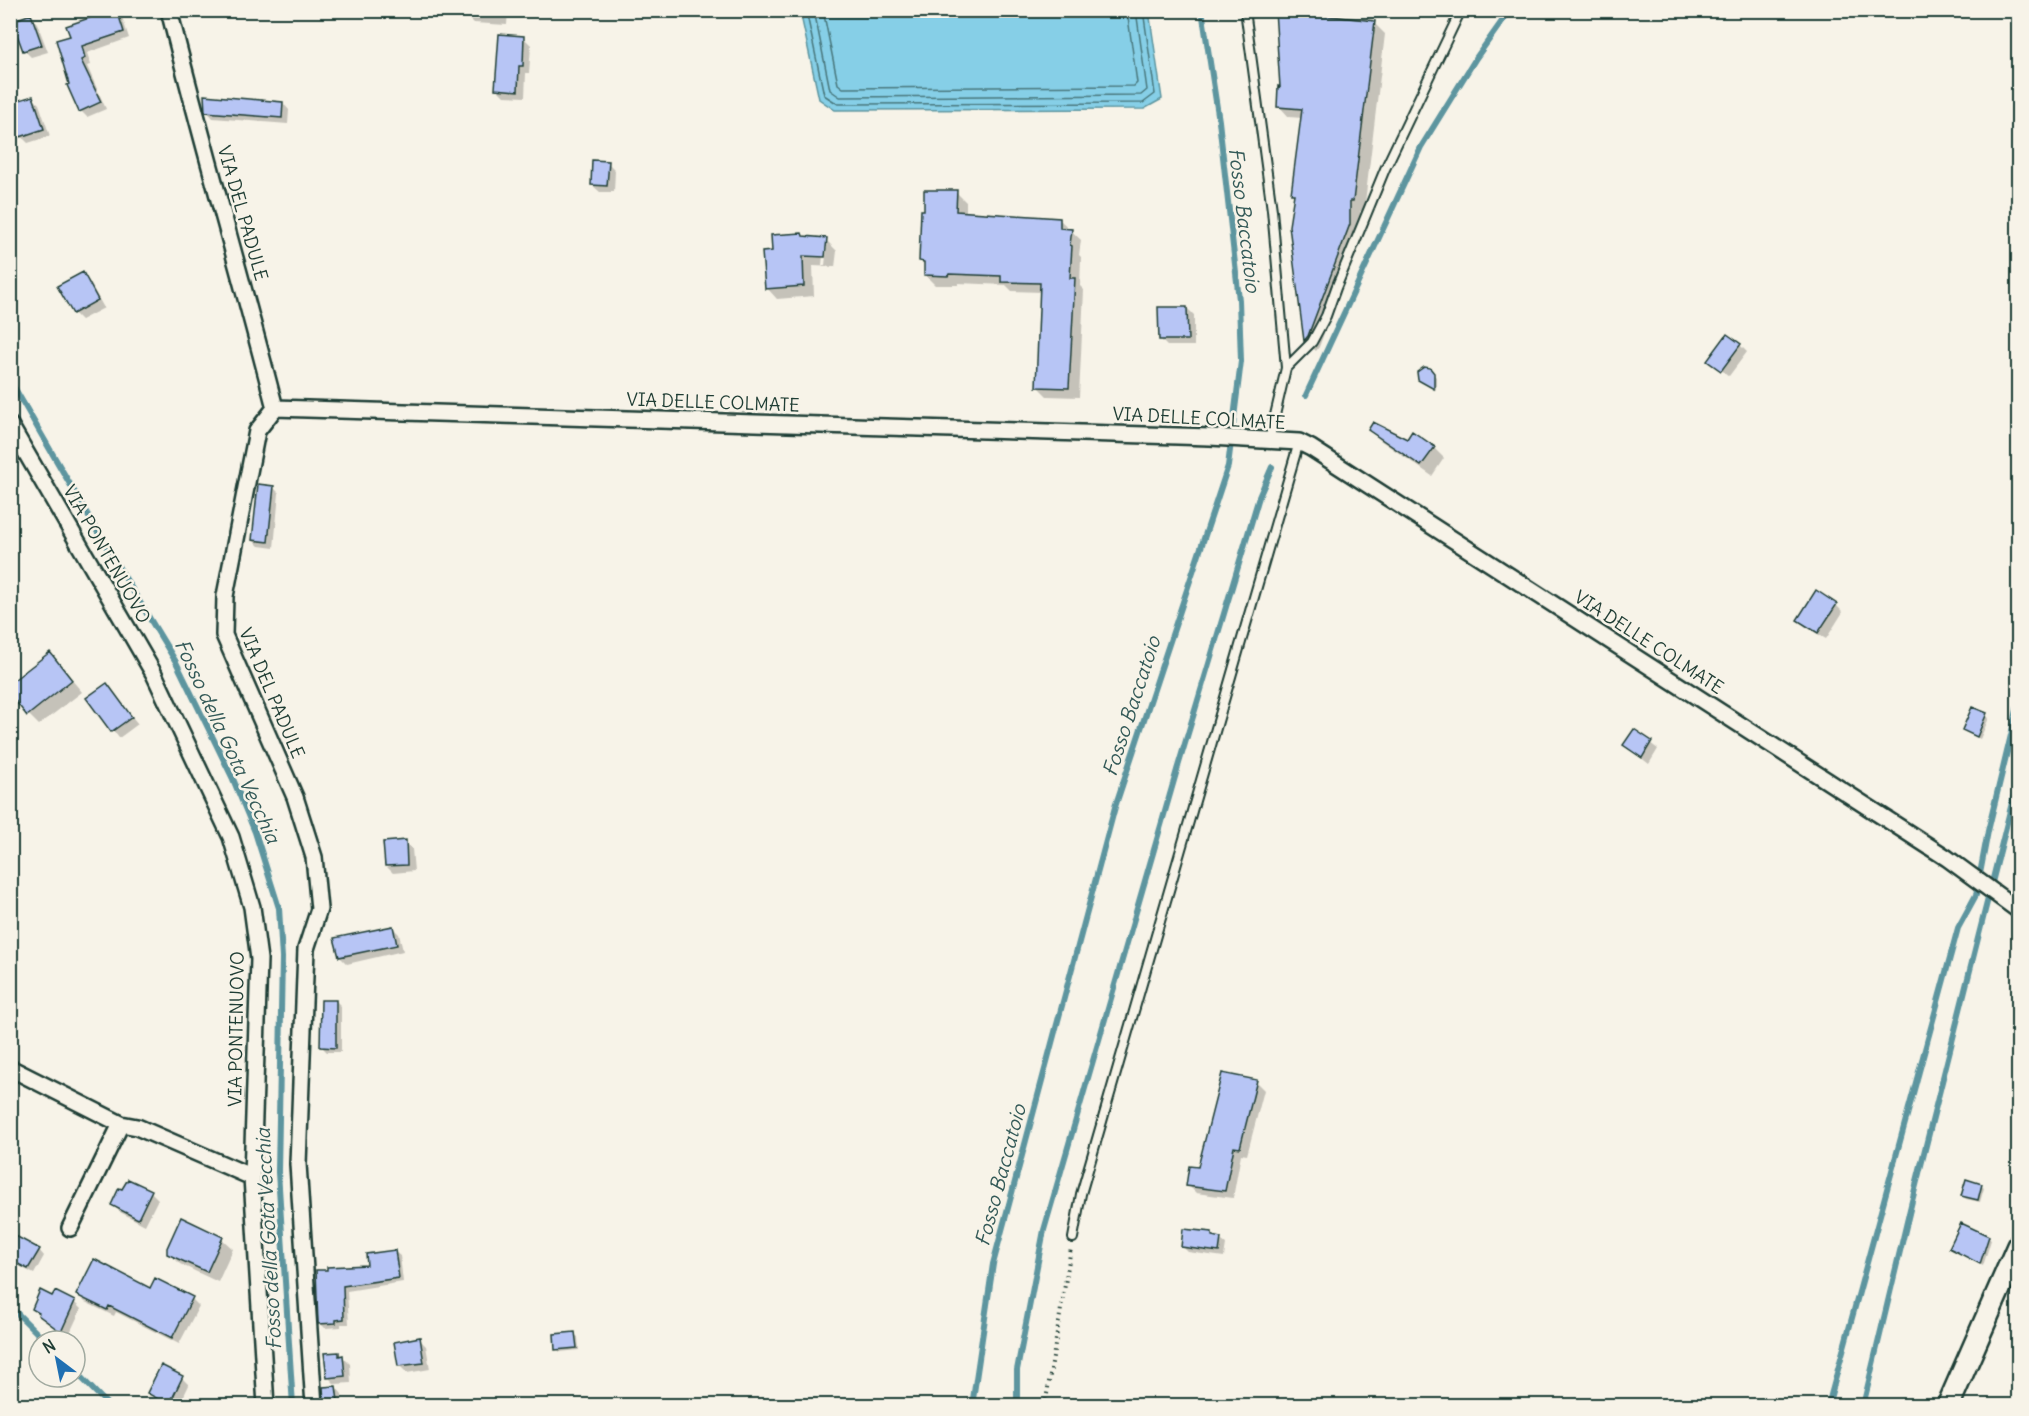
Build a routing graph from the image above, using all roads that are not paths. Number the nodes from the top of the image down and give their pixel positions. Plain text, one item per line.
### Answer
1 (169, 10) edge
2 (1245, 10) edge
3 (1461, 10) edge
4 (1286, 368) junction
5 (275, 408) junction
6 (10, 425) edge
7 (1269, 441) junction
8 (1299, 442) junction
9 (2018, 910) edge
10 (10, 1068) edge
11 (121, 1124) junction
12 (252, 1177) junction
13 (70, 1228) dead end
14 (1073, 1238) road end
15 (2019, 1246) edge
16 (266, 1406) edge
17 (314, 1406) edge
18 (1948, 1406) edge

1 - 5 street, VIA DEL PADULE
2 - 4 lane
3 - 4 lane
4 - 7 lane
5 - 7 street, VIA DELLE COLMATE
5 - 17 street, VIA DEL PADULE
6 - 12 street, VIA PONTENUOVO
7 - 8 street, VIA DELLE COLMATE
8 - 9 street, VIA DELLE COLMATE
8 - 14 lane
10 - 11 street
11 - 12 street
11 - 13 street
12 - 16 street, VIA PONTENUOVO
15 - 18 main road

